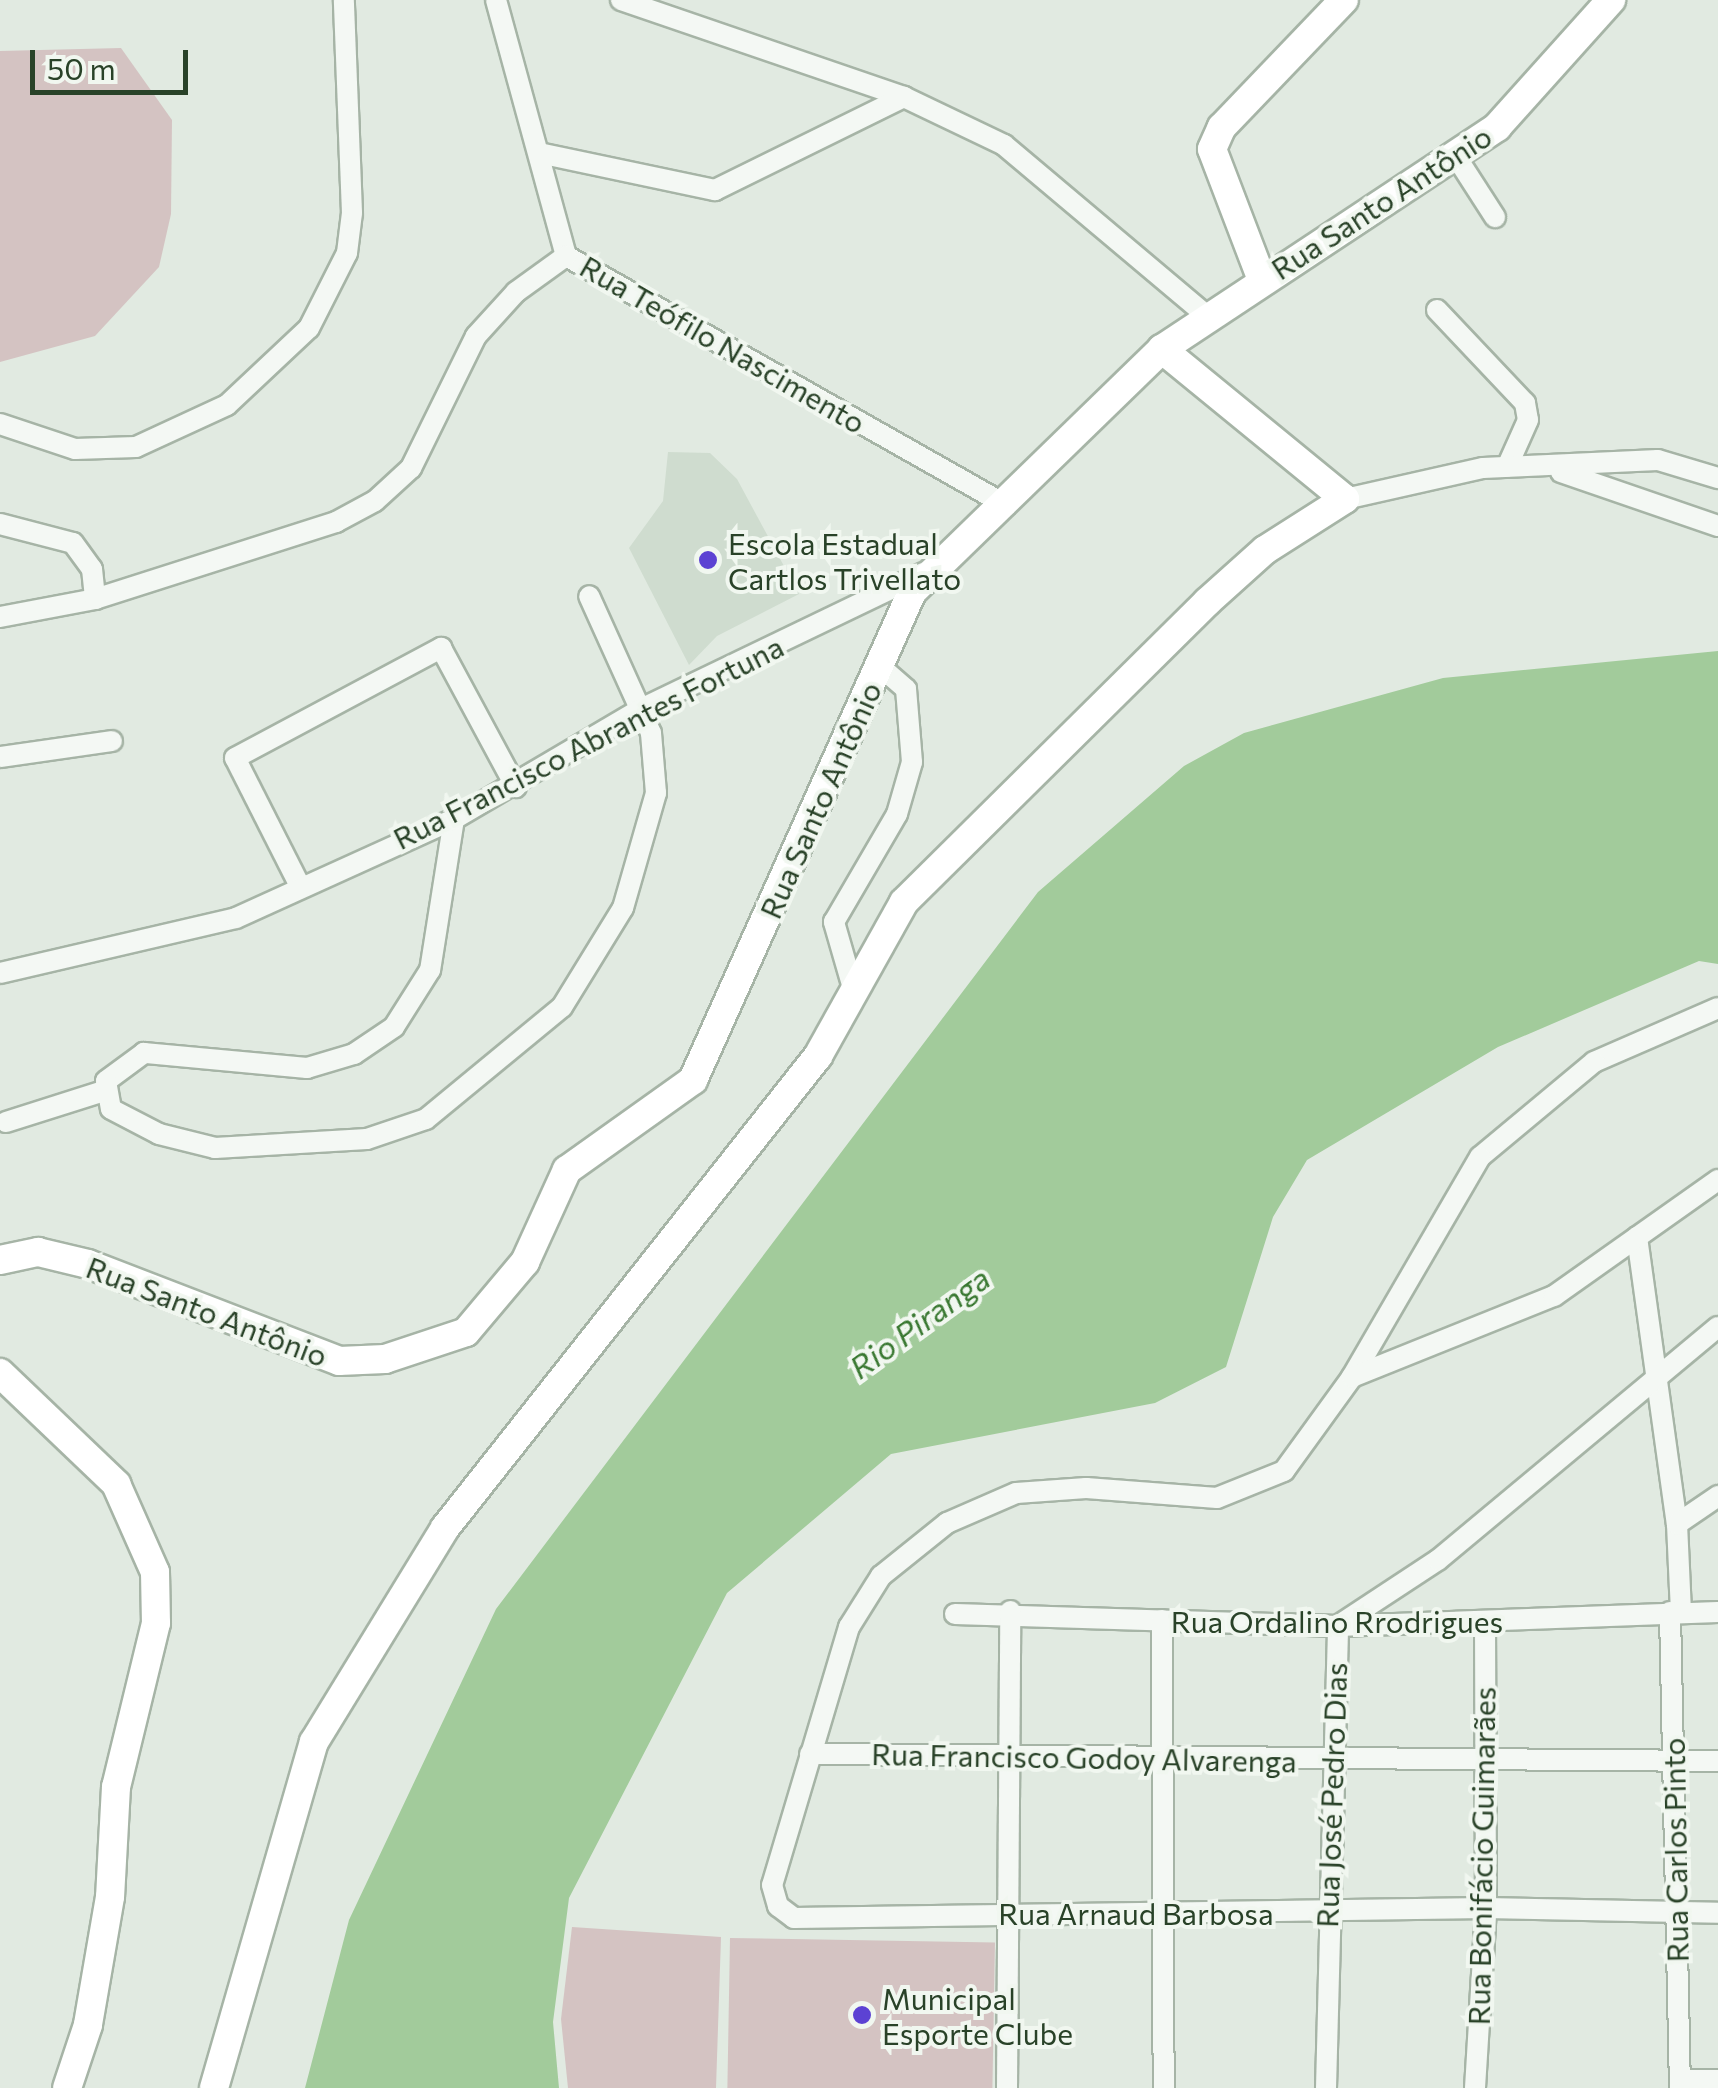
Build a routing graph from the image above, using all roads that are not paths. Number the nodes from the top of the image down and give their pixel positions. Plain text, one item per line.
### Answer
1 (344, 0) edge
2 (496, 0) edge
3 (1344, 0) edge
4 (1611, 0) edge
5 (635, 3) edge
6 (904, 97) junction
7 (539, 153) junction
8 (1455, 154) junction
9 (1494, 216) dead end
10 (566, 256) junction
11 (1262, 280) junction
12 (1437, 310) dead end
13 (1207, 316) junction
14 (1162, 349) junction
15 (0, 424) edge
16 (1507, 467) junction
17 (1555, 470) junction
18 (1718, 478) edge
19 (1346, 499) junction
20 (1006, 505) junction
21 (0, 524) edge
22 (1718, 526) edge
23 (942, 565) junction
24 (589, 596) dead end
25 (96, 599) junction
26 (0, 616) edge
27 (880, 666) junction
28 (639, 710) junction
29 (112, 742) dead end
30 (0, 757) edge
31 (516, 787) junction
32 (454, 819) junction
33 (299, 884) junction
34 (0, 973) edge
35 (853, 988) junction
36 (1718, 1008) edge
37 (104, 1091) junction
38 (6, 1122) dead end
39 (1718, 1180) edge
40 (1638, 1237) junction
41 (0, 1260) edge
42 (1718, 1327) edge
43 (1352, 1377) junction
44 (1652, 1378) junction
45 (5, 1383) edge
46 (1718, 1496) edge
47 (1678, 1524) junction
48 (1010, 1611) junction
49 (1676, 1612) junction
50 (1718, 1612) edge
51 (955, 1614) dead end
52 (1162, 1620) junction
53 (1485, 1625) junction
54 (1338, 1626) junction
55 (810, 1754) junction
56 (1009, 1756) junction
57 (1165, 1758) junction
58 (1334, 1759) junction
59 (1485, 1759) junction
60 (1674, 1760) junction
61 (1718, 1761) edge
62 (1486, 1908) junction
63 (1325, 1911) junction
64 (1007, 1914) junction
65 (1676, 1914) junction
66 (1718, 1914) edge
67 (1168, 1918) junction
68 (1718, 2080) edge
69 (1680, 2084) edge
70 (67, 2088) edge
71 (214, 2088) edge
72 (1008, 2088) edge
73 (1164, 2088) edge
74 (1326, 2088) edge
75 (1475, 2088) edge

1 - 15 street
2 - 7 street, Rua Teófilo Nascimento
3 - 11 main road
4 - 8 main road, Rua Santo Antônio
5 - 6 street
6 - 7 street
6 - 13 street
7 - 10 street, Rua Teófilo Nascimento
8 - 9 street
8 - 11 main road, Rua Santo Antônio
10 - 20 street, Rua Teófilo Nascimento
10 - 25 street
11 - 13 main road, Rua Santo Antônio
12 - 16 street
13 - 14 main road, Rua Santo Antônio
14 - 19 main road
14 - 20 main road, Rua Santo Antônio
16 - 17 street
16 - 19 street
17 - 18 street
17 - 22 street
19 - 35 main road
20 - 23 main road, Rua Santo Antônio
21 - 25 street
23 - 27 main road, Rua Santo Antônio
23 - 28 street, Rua Francisco Abrantes Fortuna
24 - 28 street
25 - 26 street
27 - 35 street
27 - 41 main road, Rua Santo Antônio
28 - 31 street, Rua Francisco Abrantes Fortuna
28 - 37 street
29 - 30 street
31 - 32 street, Rua Francisco Abrantes Fortuna
31 - 33 street
32 - 33 street, Rua Francisco Abrantes Fortuna
32 - 37 street
33 - 34 street, Rua Francisco Abrantes Fortuna
35 - 71 main road
36 - 43 street
37 - 38 street
39 - 40 street
40 - 43 street
40 - 44 street, Rua Carlos Pinto
42 - 44 street, Rua José Pedro Dias
43 - 55 street
44 - 47 street, Rua Carlos Pinto
44 - 54 street, Rua José Pedro Dias
45 - 70 main road
46 - 47 street
47 - 49 street, Rua Carlos Pinto
48 - 51 street, Rua Ordalino Rrodrigues
48 - 52 street, Rua Ordalino Rrodrigues
48 - 56 street
49 - 50 street, Rua Ordalino Rrodrigues
49 - 53 street, Rua Ordalino Rrodrigues
49 - 60 street, Rua Carlos Pinto
52 - 54 street, Rua Ordalino Rrodrigues
52 - 57 street
53 - 54 street, Rua Ordalino Rrodrigues
53 - 59 street, Rua Bonifácio Guimarães
54 - 58 street, Rua José Pedro Dias
55 - 56 street, Rua Francisco Godoy Alvarenga
55 - 64 street, Rua Arnaud Barbosa
56 - 57 street, Rua Francisco Godoy Alvarenga
56 - 64 street
57 - 58 street, Rua Francisco Godoy Alvarenga
57 - 67 street
58 - 59 street, Rua Francisco Godoy Alvarenga
58 - 63 street, Rua José Pedro Dias
59 - 60 street, Rua Francisco Godoy Alvarenga
59 - 62 street, Rua Bonifácio Guimarães
60 - 61 street, Rua Francisco Godoy Alvarenga
60 - 65 street, Rua Carlos Pinto
62 - 63 street, Rua Arnaud Barbosa
62 - 65 street, Rua Arnaud Barbosa
62 - 75 street, Rua Bonifácio Guimarães
63 - 67 street, Rua Arnaud Barbosa
63 - 74 street, Rua José Pedro Dias
64 - 67 street, Rua Arnaud Barbosa
64 - 72 street
65 - 66 street, Rua Arnaud Barbosa
65 - 69 street, Rua Carlos Pinto
67 - 73 street
68 - 69 street

